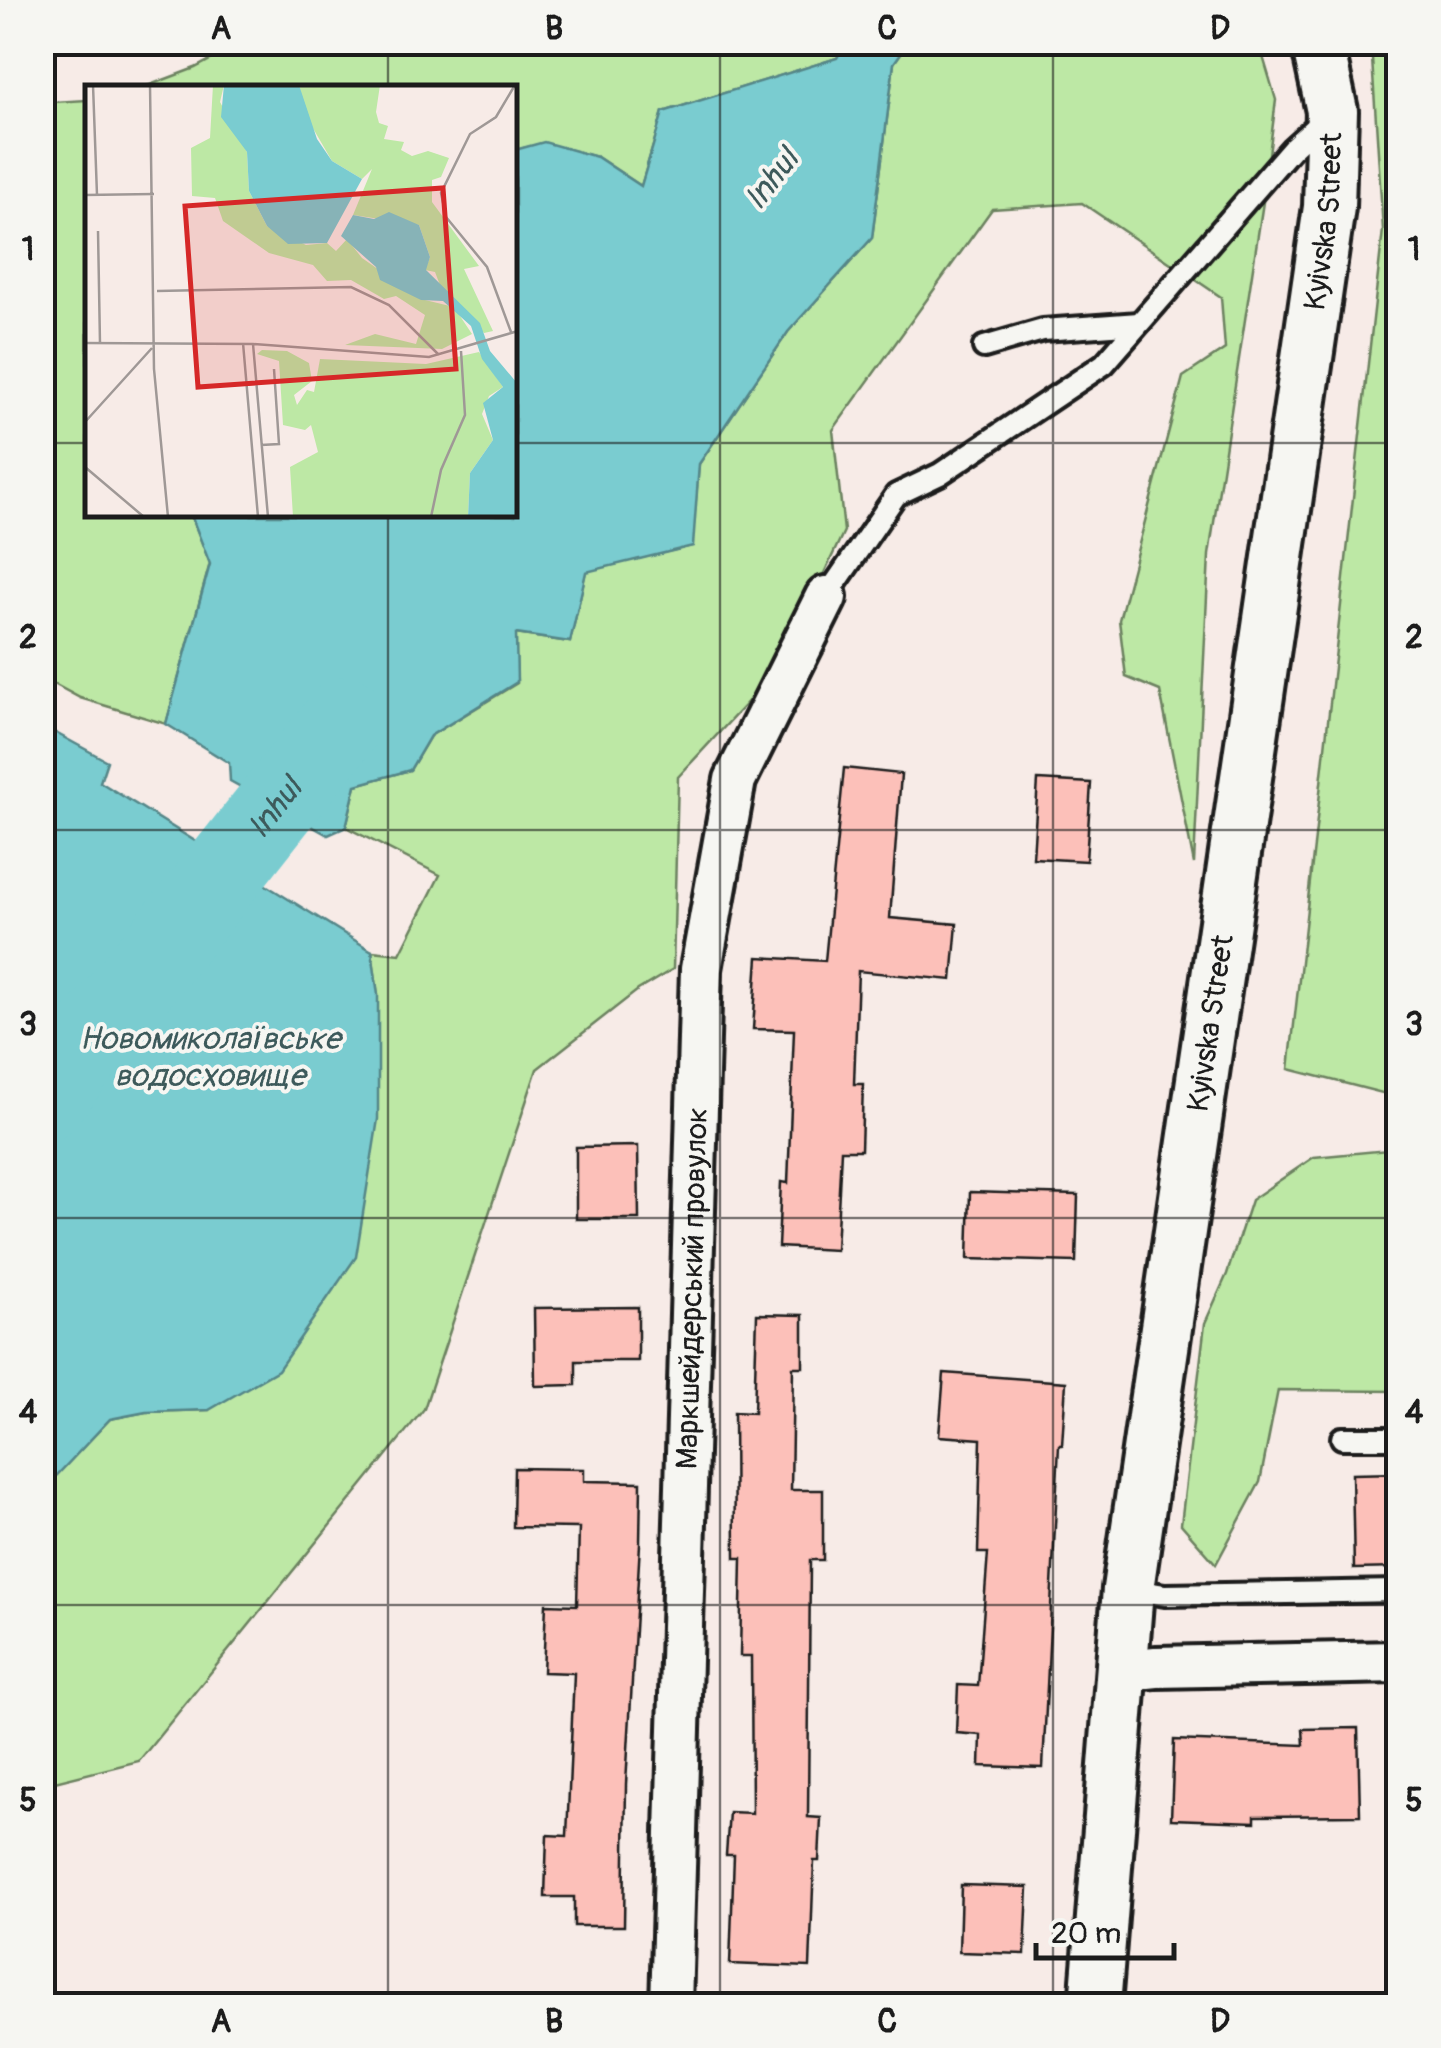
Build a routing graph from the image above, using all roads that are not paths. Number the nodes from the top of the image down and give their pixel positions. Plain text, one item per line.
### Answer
1 (1317, 42) edge
2 (1332, 111) junction
3 (1139, 323) junction
4 (984, 347) dead end
5 (826, 598) joint
6 (1342, 1438) dead end
7 (1398, 1438) edge
8 (1128, 1589) junction
9 (1398, 1592) edge
10 (1398, 1662) edge
11 (1119, 1671) junction
12 (672, 2006) edge
13 (1095, 2006) edge

1 - 2 street, Kyivska Street
2 - 3 lane
2 - 8 street, Kyivska Street
3 - 4 lane
3 - 5 lane
5 - 12 street, Маркшейдерський провулок
6 - 7 lane
8 - 9 lane
8 - 11 street, Kyivska Street
10 - 11 street
11 - 13 street, Kyivska Street

